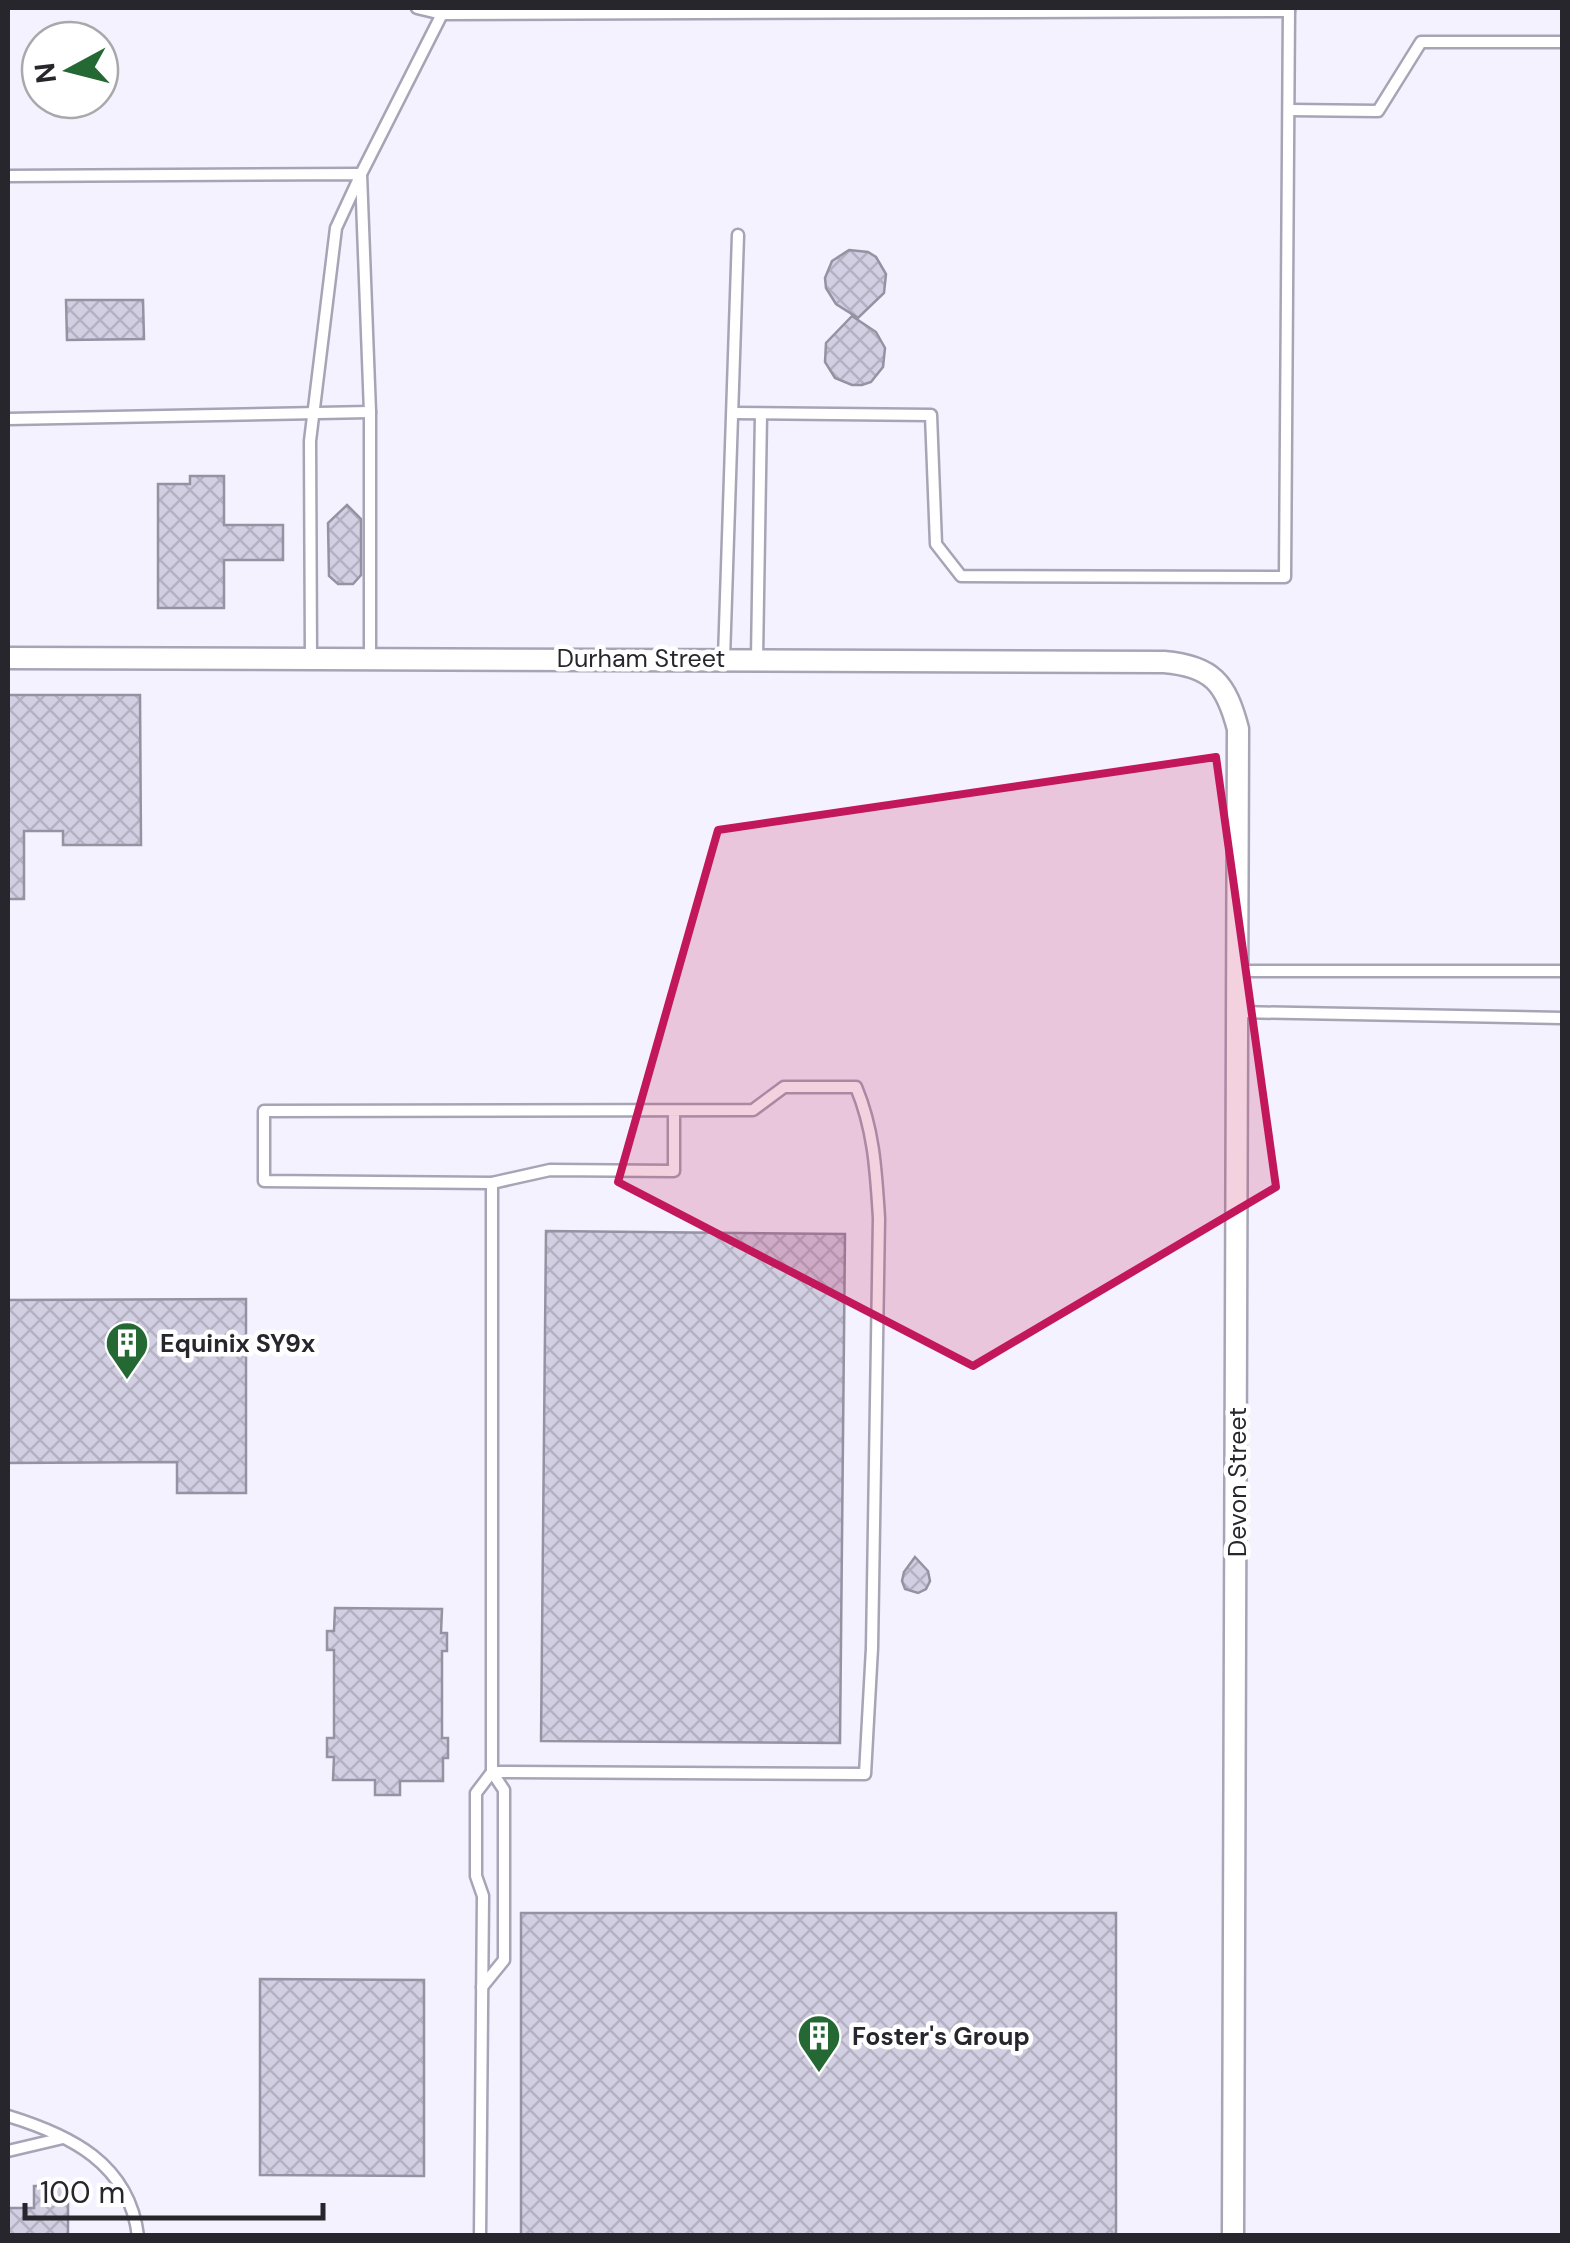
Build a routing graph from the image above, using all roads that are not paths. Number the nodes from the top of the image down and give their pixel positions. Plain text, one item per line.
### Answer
1 (418, 8) edge
2 (1289, 9) edge
3 (442, 14) junction
4 (1562, 42) edge
5 (1290, 110) junction
6 (361, 174) junction
7 (8, 176) edge
8 (738, 235) dead end
9 (370, 412) junction
10 (314, 413) junction
11 (733, 413) junction
12 (761, 414) junction
13 (8, 419) edge
14 (8, 658) edge
15 (311, 658) junction
16 (370, 658) junction
17 (724, 658) junction
18 (757, 658) junction
19 (1238, 728) joint
20 (1238, 971) junction
21 (1562, 971) edge
22 (1238, 1012) junction
23 (1562, 1018) edge
24 (674, 1110) junction
25 (492, 1183) junction
26 (492, 1772) junction
27 (482, 1987) junction
28 (8, 2116) edge
29 (64, 2137) junction
30 (8, 2151) edge
31 (138, 2236) edge
32 (480, 2236) edge
33 (1233, 2236) edge

1 - 3 lane
2 - 3 lane
2 - 5 lane
3 - 6 lane
4 - 5 lane
5 - 12 lane
6 - 7 lane
6 - 9 lane
6 - 10 lane
8 - 11 lane
9 - 10 lane
9 - 16 lane
10 - 13 lane
10 - 15 lane
11 - 12 lane
11 - 17 lane
12 - 18 lane
14 - 15 street, Durham Street
15 - 16 street, Durham Street
16 - 17 street, Durham Street
17 - 18 street, Durham Street
18 - 19 street, Durham Street
19 - 20 street, Devon Street
20 - 21 lane
20 - 22 street, Devon Street
22 - 23 lane
22 - 33 street, Devon Street
24 - 25 lane
24 - 25 lane
24 - 26 lane
25 - 26 lane
26 - 27 lane
26 - 27 lane
27 - 32 lane
28 - 29 lane
29 - 30 lane
29 - 31 lane

